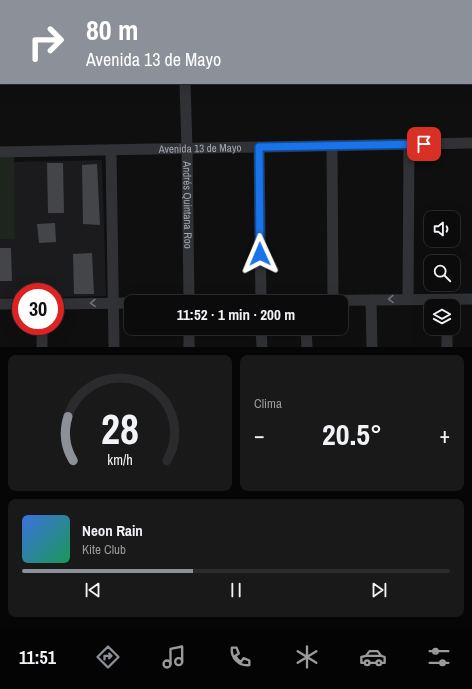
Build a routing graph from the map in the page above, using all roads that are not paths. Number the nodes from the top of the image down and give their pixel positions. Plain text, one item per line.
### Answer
1 (185, 84) edge
2 (472, 143) edge
3 (409, 144) junction
4 (332, 146) junction
5 (259, 147) junction
6 (187, 148) junction
7 (111, 150) junction
8 (0, 152) edge
9 (189, 295) edge
10 (260, 295) edge
11 (333, 295) edge
12 (472, 298) edge
13 (408, 299) junction
14 (348, 300) edge
15 (371, 300) junction
16 (424, 300) edge
17 (460, 300) edge
18 (114, 303) junction
19 (124, 303) edge
20 (0, 304) edge
21 (12, 304) edge
22 (64, 304) edge
23 (42, 335) edge
24 (189, 335) edge
25 (261, 335) edge
26 (306, 335) edge
27 (447, 335) edge
28 (42, 347) edge
29 (114, 347) edge
30 (189, 347) edge
31 (262, 347) edge
32 (307, 347) edge
33 (372, 347) edge
34 (447, 347) edge

1 - 6 street, Andrés Quintana Roo
2 - 3 street, Avenida 13 de Mayo
3 - 4 street, Avenida 13 de Mayo
3 - 13 street
4 - 5 street, Avenida 13 de Mayo
4 - 11 street
5 - 6 street, Avenida 13 de Mayo
5 - 10 street
6 - 7 street, Avenida 13 de Mayo
6 - 9 street, Andrés Quintana Roo
7 - 8 street, Avenida 13 de Mayo
7 - 18 street
12 - 17 street
13 -> 15 street
13 - 16 street
14 - 15 street
15 - 33 street
18 - 19 street
18 -> 22 street
18 - 29 street
20 - 21 street
23 - 28 street
24 - 30 street
25 - 31 street
26 - 32 street
27 - 34 street

